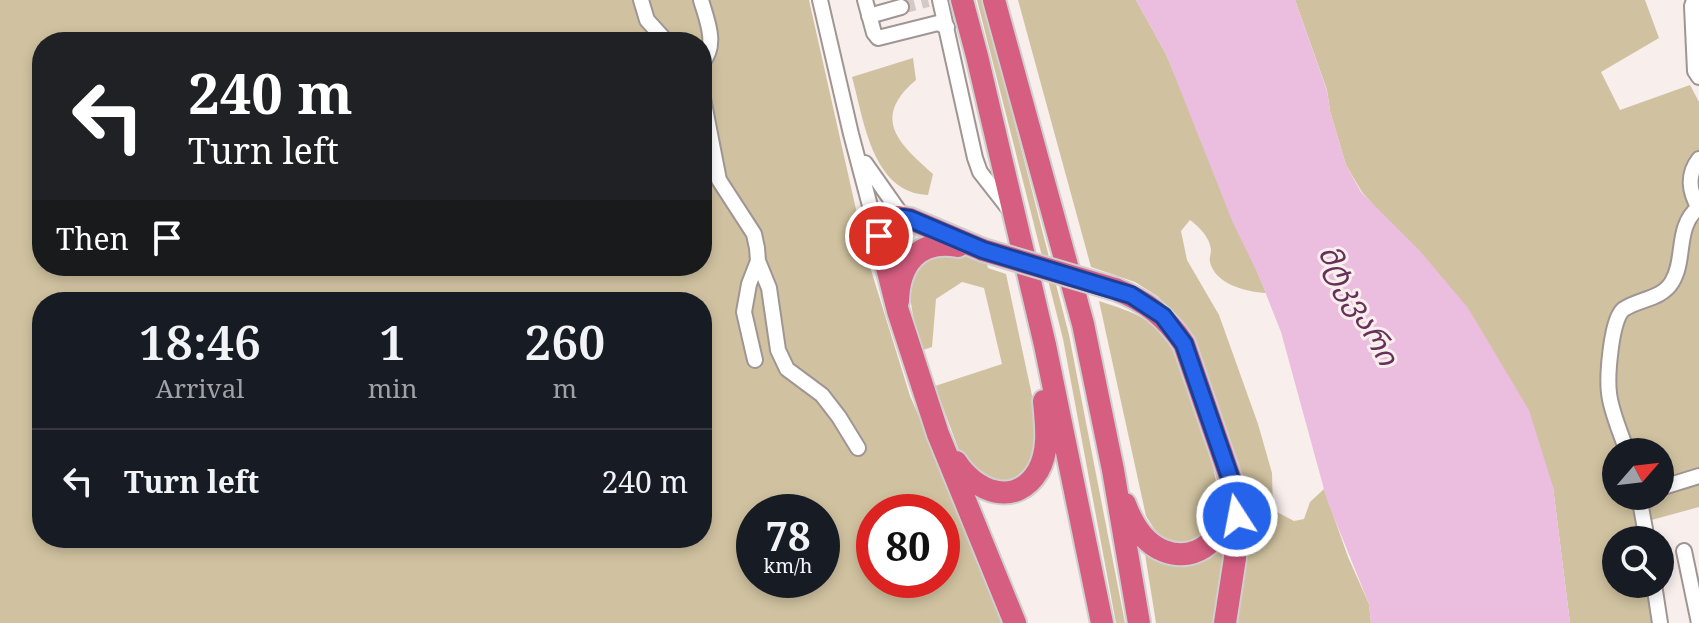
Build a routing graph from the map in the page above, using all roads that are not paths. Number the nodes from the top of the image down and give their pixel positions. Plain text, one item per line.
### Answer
1 (641, 0) edge
2 (701, 0) edge
3 (820, 0) edge
4 (865, 0) edge
5 (940, 0) edge
6 (962, 0) edge
7 (994, 0) edge
8 (1694, 0) edge
9 (901, 7) dead end
10 (869, 16) junction
11 (947, 27) junction
12 (658, 32) edge
13 (710, 32) edge
14 (1699, 77) edge
15 (851, 134) junction
16 (712, 144) edge
17 (1699, 159) edge
18 (1699, 208) edge
19 (1014, 215) junction
20 (909, 220) junction
21 (880, 243) junction
22 (983, 250) junction
23 (914, 256) junction
24 (758, 261) junction
25 (898, 311) junction
26 (1045, 345) junction
27 (755, 360) dead end
28 (938, 434) junction
29 (1623, 438) edge
30 (858, 448) dead end
31 (1223, 458) junction
32 (1113, 470) junction
33 (1699, 476) edge
34 (1674, 484) edge
35 (1684, 551) dead end
36 (1656, 598) edge
37 (1015, 623) edge
38 (1102, 623) edge
39 (1139, 623) edge
40 (1225, 623) edge
41 (1660, 623) edge
42 (1699, 623) edge

1 - 12 street
2 - 13 street
3 - 15 street
4 - 10 street
5 - 11 street
6 - 19 highway
7 - 32 highway
8 - 14 street
9 - 10 street
10 - 11 street
11 - 19 street
15 - 20 street
15 - 21 street
16 - 24 street
17 - 18 street
18 - 29 street
19 - 26 highway
20 - 21 highway
20 - 22 highway
20 - 23 highway
21 - 23 highway
21 - 25 highway
22 - 23 highway
22 - 31 highway, bridge
23 - 25 highway
24 - 27 street
24 - 30 street
25 - 28 highway
26 - 28 highway
26 - 38 highway
28 - 37 highway
31 - 32 highway
31 - 40 highway
32 - 39 highway
33 - 34 street
35 - 42 street
36 - 41 street

